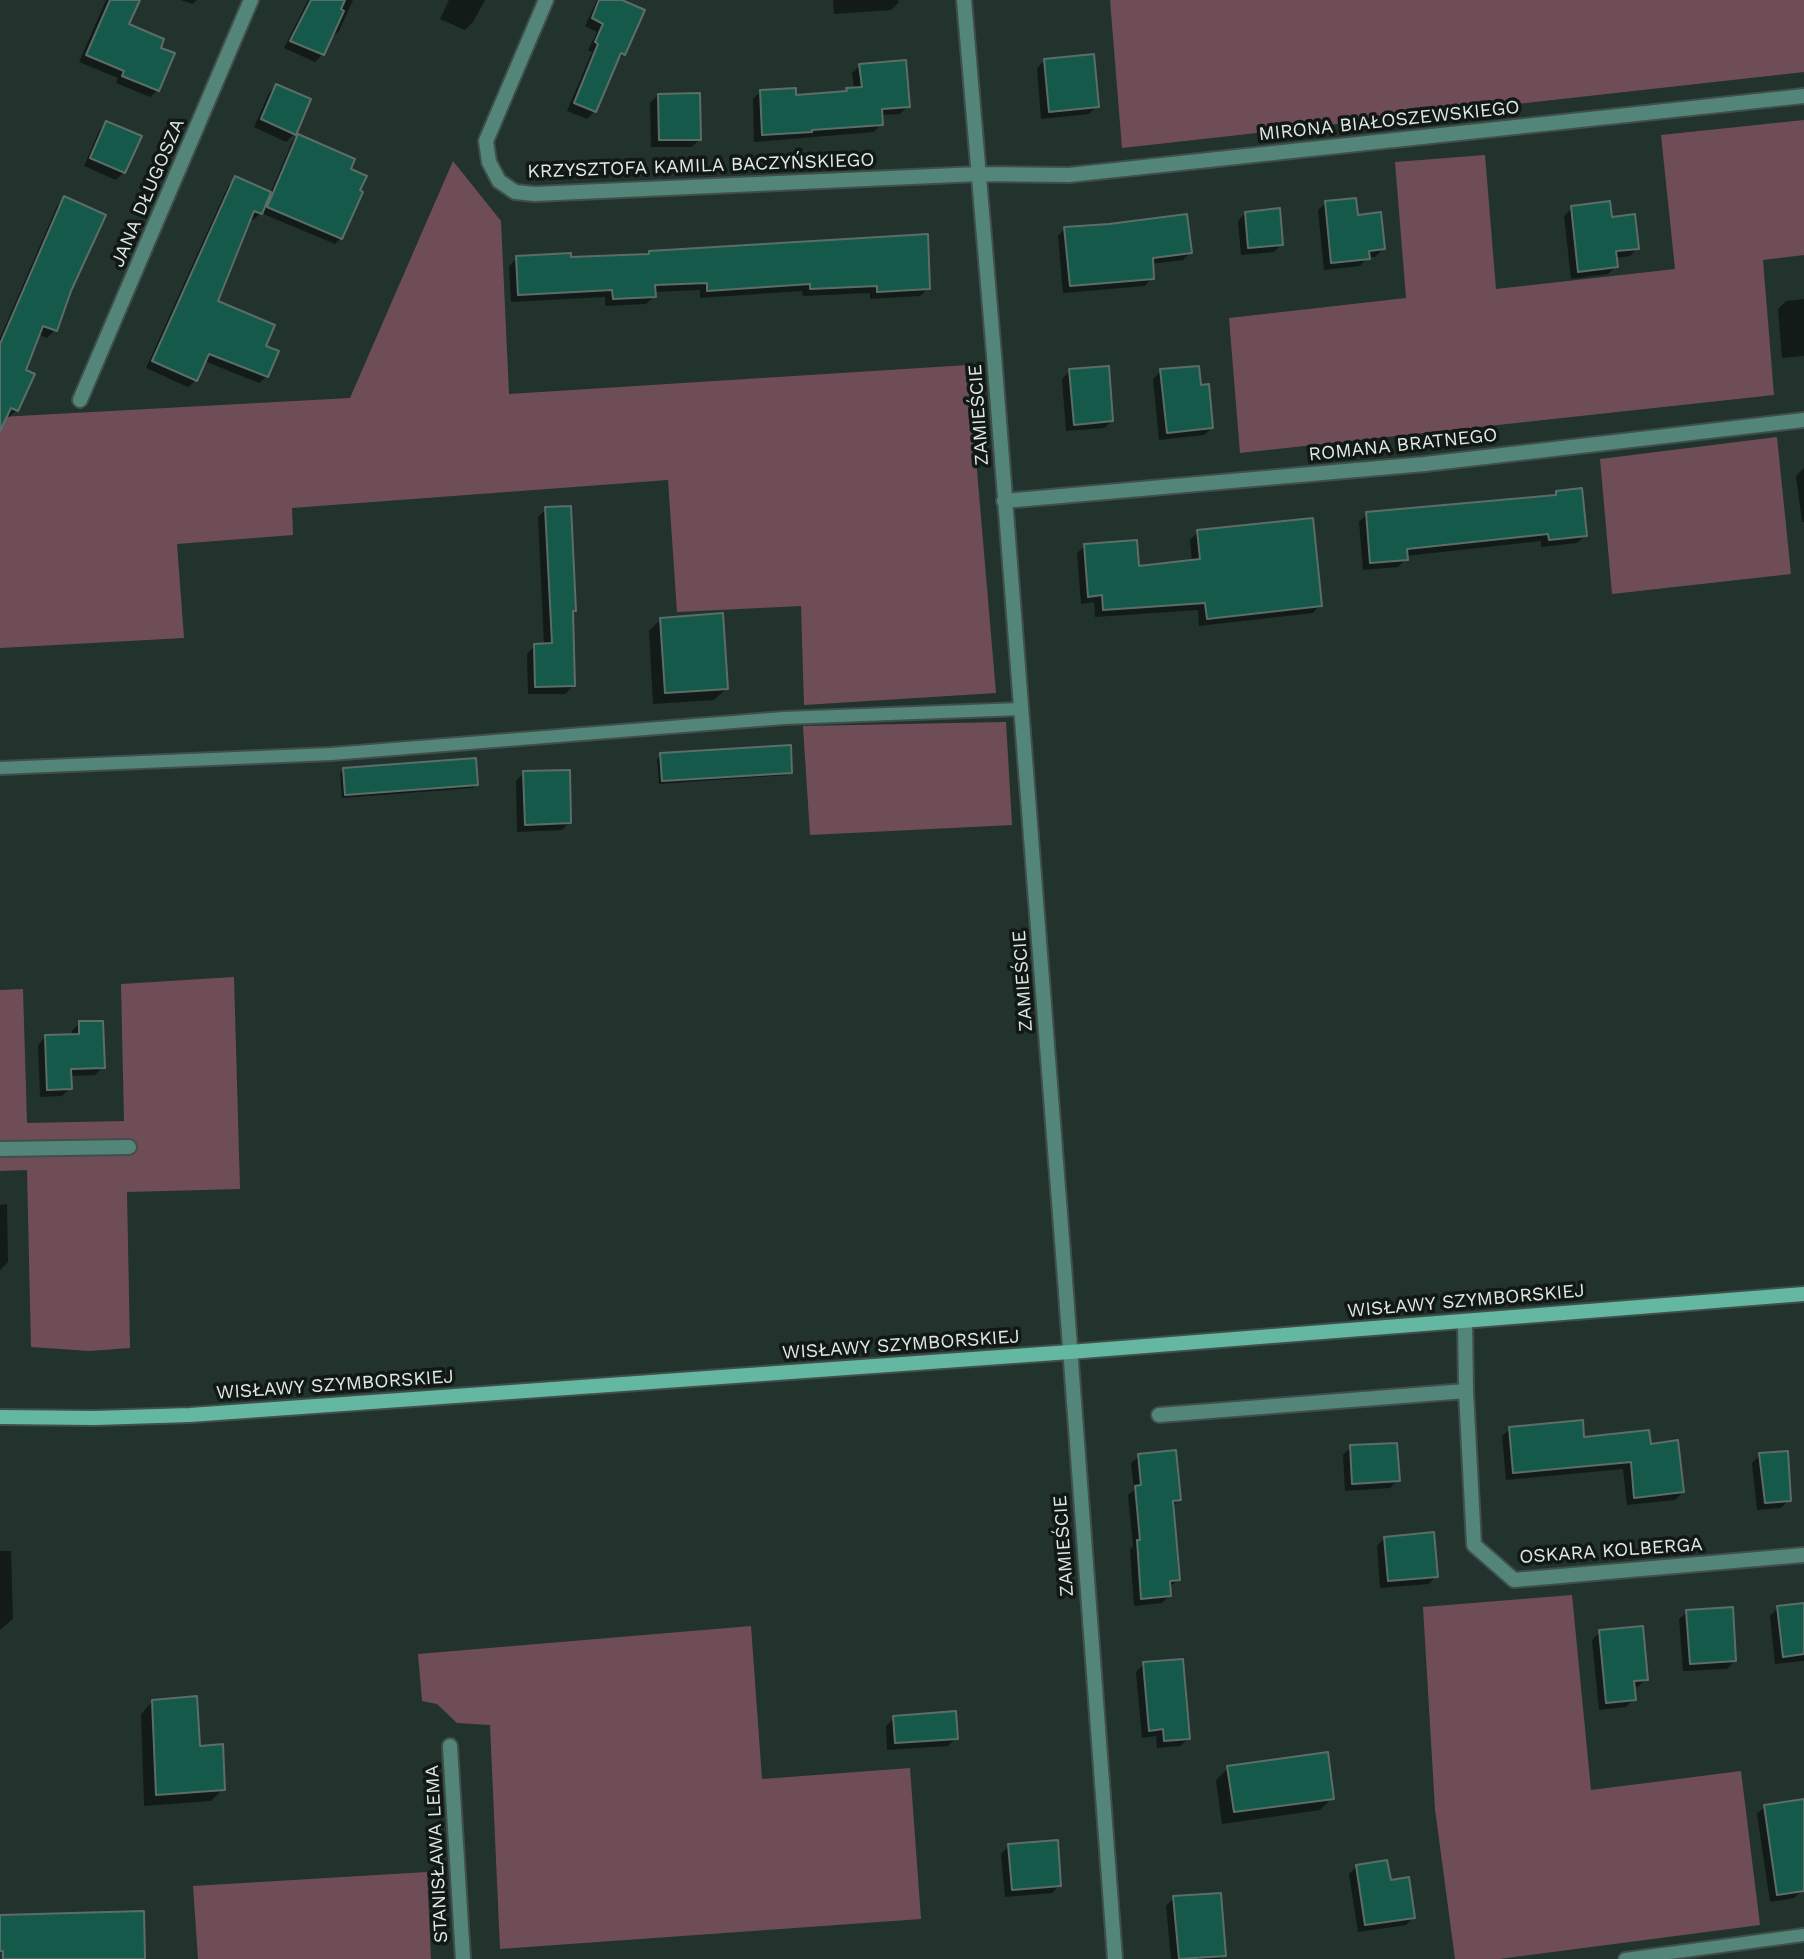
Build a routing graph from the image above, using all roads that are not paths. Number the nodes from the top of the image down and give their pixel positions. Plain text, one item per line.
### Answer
1 (251, 0) edge
2 (546, 0) edge
3 (964, 0) edge
4 (1804, 96) edge
5 (978, 174) junction
6 (80, 400) dead end
7 (1804, 420) edge
8 (1004, 501) junction
9 (1021, 709) junction
10 (0, 768) edge
11 (129, 1147) dead end
12 (0, 1149) edge
13 (1804, 1294) edge
14 (1465, 1322) junction
15 (1070, 1352) junction
16 (1466, 1391) junction
17 (1159, 1415) dead end
18 (0, 1418) edge
19 (1804, 1555) edge
20 (450, 1746) dead end
21 (1804, 1935) edge
22 (463, 1959) edge
23 (1115, 1959) edge
24 (1625, 1959) edge

1 - 6 street, JANA DŁUGOSZA
2 - 5 street, KRZYSZTOFA KAMILA BACZYŃSKIEGO
3 - 5 street, ZAMIEŚCIE
4 - 5 street, MIRONA BIAŁOSZEWSKIEGO
5 - 8 street, ZAMIEŚCIE
7 - 8 street, ROMANA BRATNEGO
8 - 9 street, ZAMIEŚCIE
9 - 10 lane
9 - 15 street, ZAMIEŚCIE
11 - 12 street
13 - 14 main road, WISŁAWY SZYMBORSKIEJ
14 - 15 main road, WISŁAWY SZYMBORSKIEJ
14 - 16 street, OSKARA KOLBERGA
15 - 18 main road, WISŁAWY SZYMBORSKIEJ
15 - 23 street, ZAMIEŚCIE
16 - 17 street
16 - 19 street, OSKARA KOLBERGA
20 - 22 street, STANISŁAWA LEMA
21 - 24 lane

